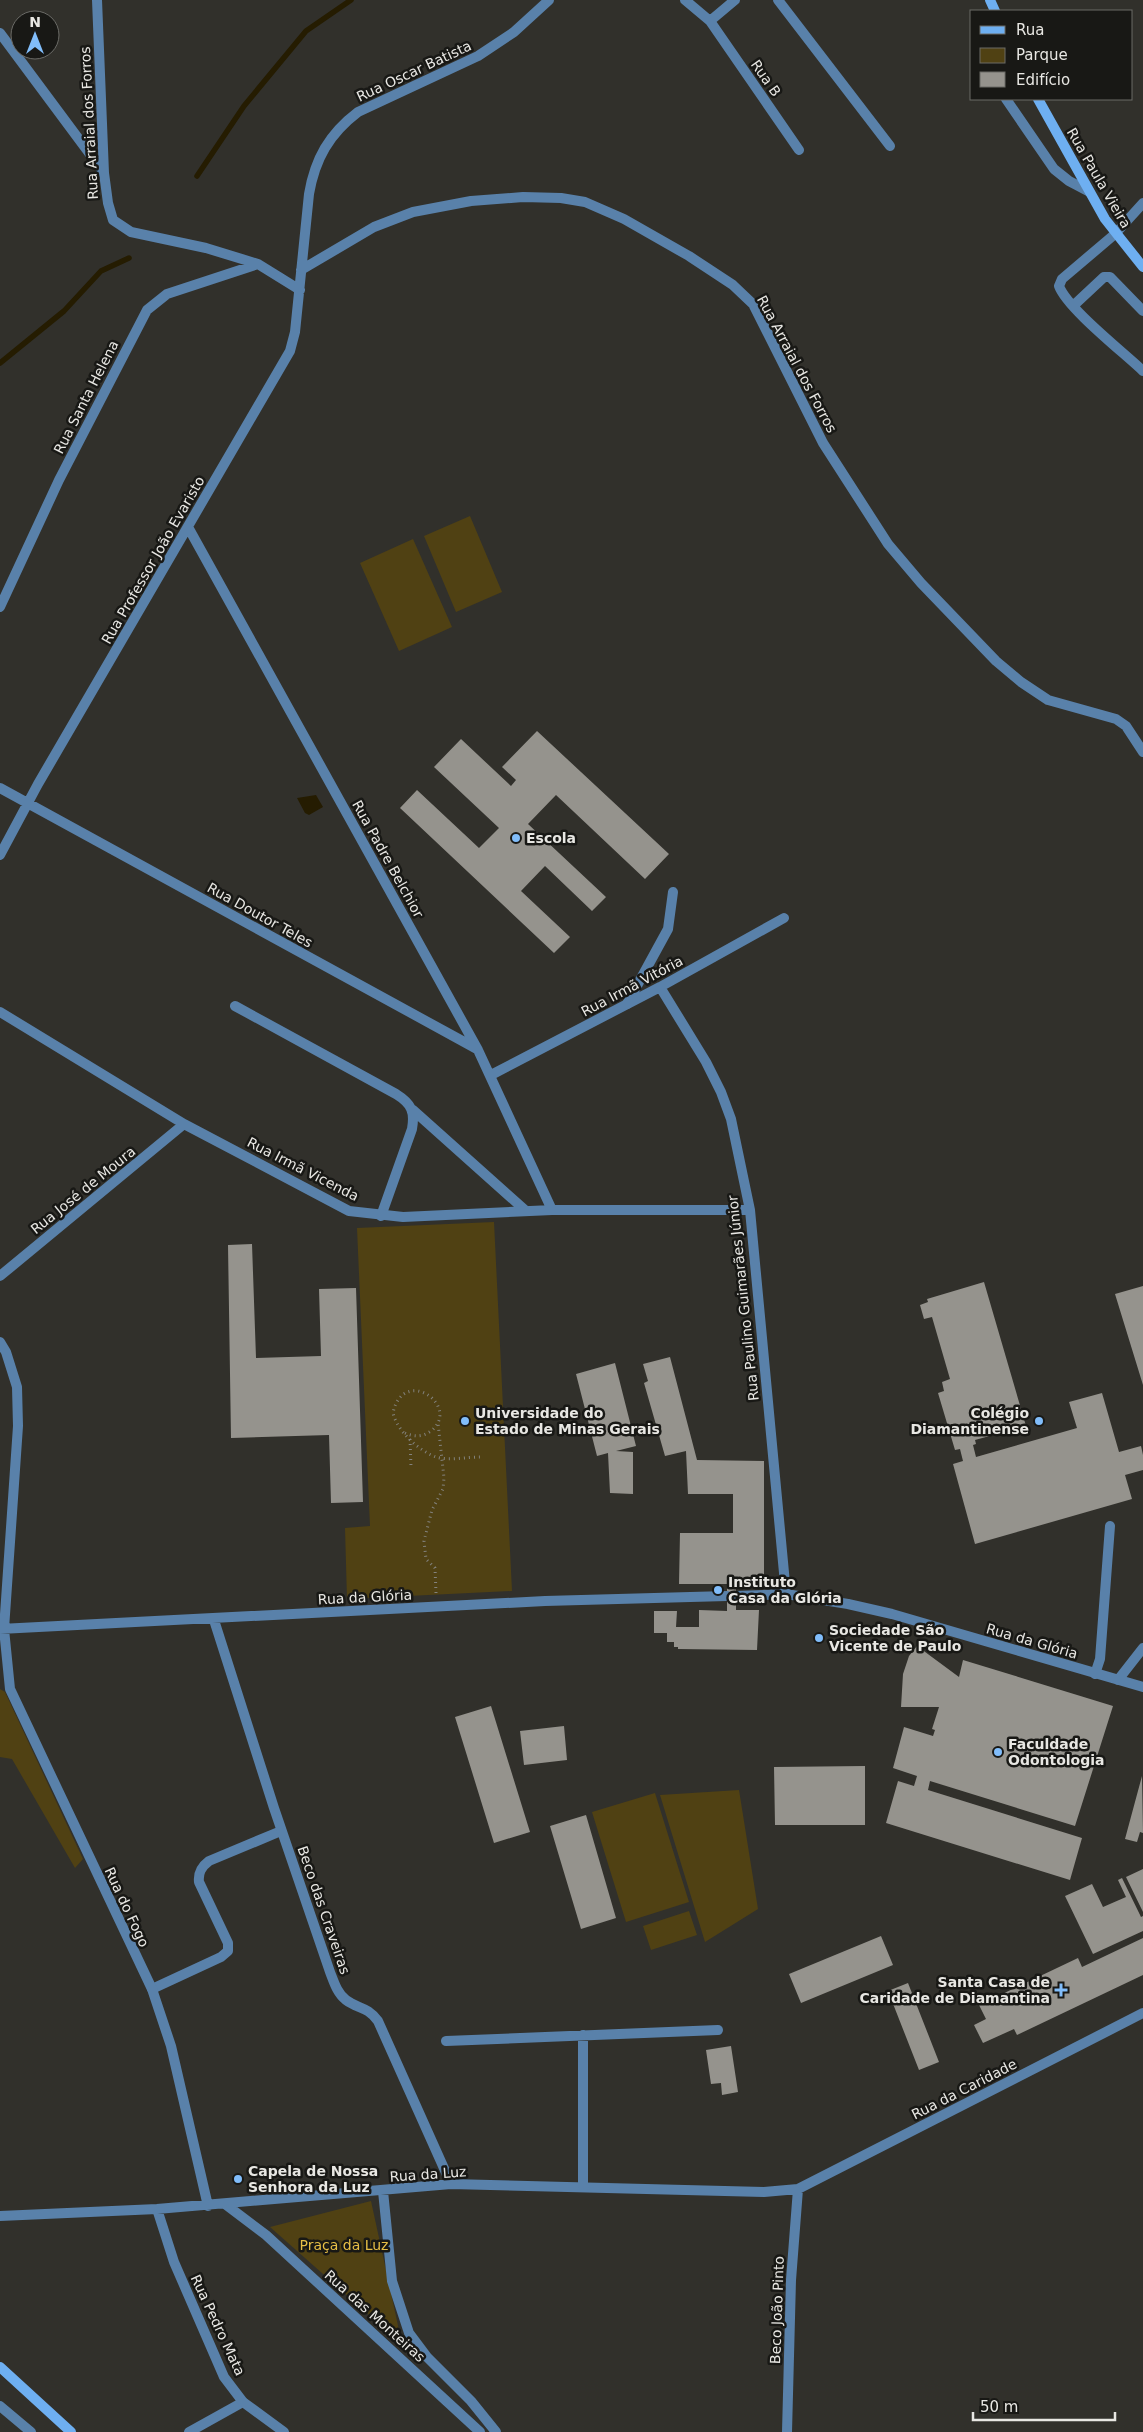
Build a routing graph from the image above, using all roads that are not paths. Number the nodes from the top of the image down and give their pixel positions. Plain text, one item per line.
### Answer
1 (97, 0) edge
2 (549, 0) edge
3 (685, 0) edge
4 (735, 0) edge
5 (778, 0) edge
6 (710, 21) junction
7 (0, 33) edge
8 (1007, 100) edge
9 (1039, 100) edge
10 (890, 146) dead end
11 (799, 150) dead end
12 (104, 173) junction
13 (1088, 191) junction
14 (1143, 204) edge
15 (1115, 234) junction
16 (258, 264) junction
17 (1143, 267) edge
18 (301, 270) junction
19 (300, 290) junction
20 (1073, 306) junction
21 (1143, 311) edge
22 (1143, 370) edge
23 (188, 527) junction
24 (0, 608) edge
25 (1143, 752) edge
26 (0, 788) edge
27 (28, 803) junction
28 (0, 855) edge
29 (673, 892) dead end
30 (784, 918) dead end
31 (660, 987) junction
32 (627, 1004) junction
33 (235, 1006) dead end
34 (0, 1012) edge
35 (478, 1050) junction
36 (491, 1075) junction
37 (413, 1110) junction
38 (184, 1124) junction
39 (552, 1210) junction
40 (750, 1210) junction
41 (526, 1211) junction
42 (381, 1216) junction
43 (0, 1276) edge
44 (0, 1342) edge
45 (1110, 1526) dead end
46 (786, 1594) junction
47 (214, 1620) junction
48 (2, 1629) edge
49 (1143, 1648) edge
50 (1095, 1674) junction
51 (1118, 1680) junction
52 (0, 1681) edge
53 (1143, 1687) edge
54 (10, 1689) junction
55 (282, 1830) junction
56 (152, 1990) junction
57 (1143, 2013) edge
58 (718, 2030) dead end
59 (582, 2035) junction
60 (446, 2041) dead end
61 (450, 2184) junction
62 (583, 2186) junction
63 (798, 2189) junction
64 (383, 2191) junction
65 (225, 2204) junction
66 (208, 2206) junction
67 (157, 2209) junction
68 (0, 2216) edge
69 (0, 2367) edge
70 (243, 2402) junction
71 (0, 2406) edge
72 (31, 2432) edge
73 (71, 2432) edge
74 (189, 2432) edge
75 (284, 2432) edge
76 (480, 2432) edge
77 (496, 2432) edge
78 (787, 2432) edge

1 - 12 street, Rua Arraial dos Forros
2 - 18 street, Rua Oscar Batista
3 - 6 street
4 - 6 street
5 - 10 street
6 - 11 street, Rua B
7 - 12 street
8 - 13 street
9 - 13 main road, Rua Paula Vieira
12 - 16 street, Rua Arraial dos Forros
13 - 15 main road, Rua Paula Vieira
14 - 15 street
15 - 17 main road, Rua Paula Vieira
15 - 20 street
16 - 19 street, Rua Arraial dos Forros
16 - 24 street, Rua Santa Helena
18 - 19 street, Rua Professor João Evaristo
18 - 25 street, Rua Arraial dos Forros
19 - 23 street, Rua Professor João Evaristo
20 - 21 street
20 - 22 street
23 - 27 street, Rua Professor João Evaristo
23 - 35 street, Rua Padre Belchior
26 - 27 street
27 - 28 street, Rua Professor João Evaristo
27 - 35 street, Rua Doutor Teles
29 - 32 street
30 - 31 street, Rua Irmã Vitória
31 - 32 street, Rua Irmã Vitória
31 - 40 street, Rua Paulino Guimarães Júnior
32 - 36 street, Rua Irmã Vitória
33 - 37 street
34 - 38 street, Rua Irmã Vicenda
35 - 36 street, Rua Padre Belchior
36 - 39 street, Rua Padre Belchior
37 - 41 street
37 - 42 street
38 - 42 street, Rua Irmã Vicenda
38 - 43 street, Rua José de Moura
39 - 40 street, Rua Irmã Vicenda
39 - 41 street, Rua Irmã Vicenda
40 - 46 street, Rua Paulino Guimarães Júnior
41 - 42 street, Rua Irmã Vicenda
44 - 48 street, Rua do Fogo
45 - 50 street
46 - 47 street, Rua da Glória
46 - 50 street, Rua da Glória
47 - 48 street, Rua da Glória
47 - 55 street, Beco das Craveiras
48 - 54 street, Rua do Fogo
49 - 51 street
50 - 51 street, Rua da Glória
51 - 53 street, Rua da Glória
52 - 54 street
54 - 56 street, Rua do Fogo
55 - 56 street
55 - 61 street, Beco das Craveiras
56 - 66 street, Rua do Fogo
57 - 63 street, Rua da Caridade
58 - 59 street
59 - 60 street
59 - 62 street
61 - 62 street, Rua da Luz
61 - 64 street, Rua da Luz
62 - 63 street, Rua da Luz
63 - 78 street, Beco João Pinto
64 - 65 street, Rua da Luz
64 - 77 street
65 - 66 street, Rua da Luz
65 - 76 street, Rua das Monteiras
66 - 67 street, Rua da Luz
67 - 68 street, Rua da Luz
67 - 70 street, Rua Pedro Mata
69 - 73 main road
70 - 74 street
70 - 75 street, Rua Pedro Mata
71 - 72 street

